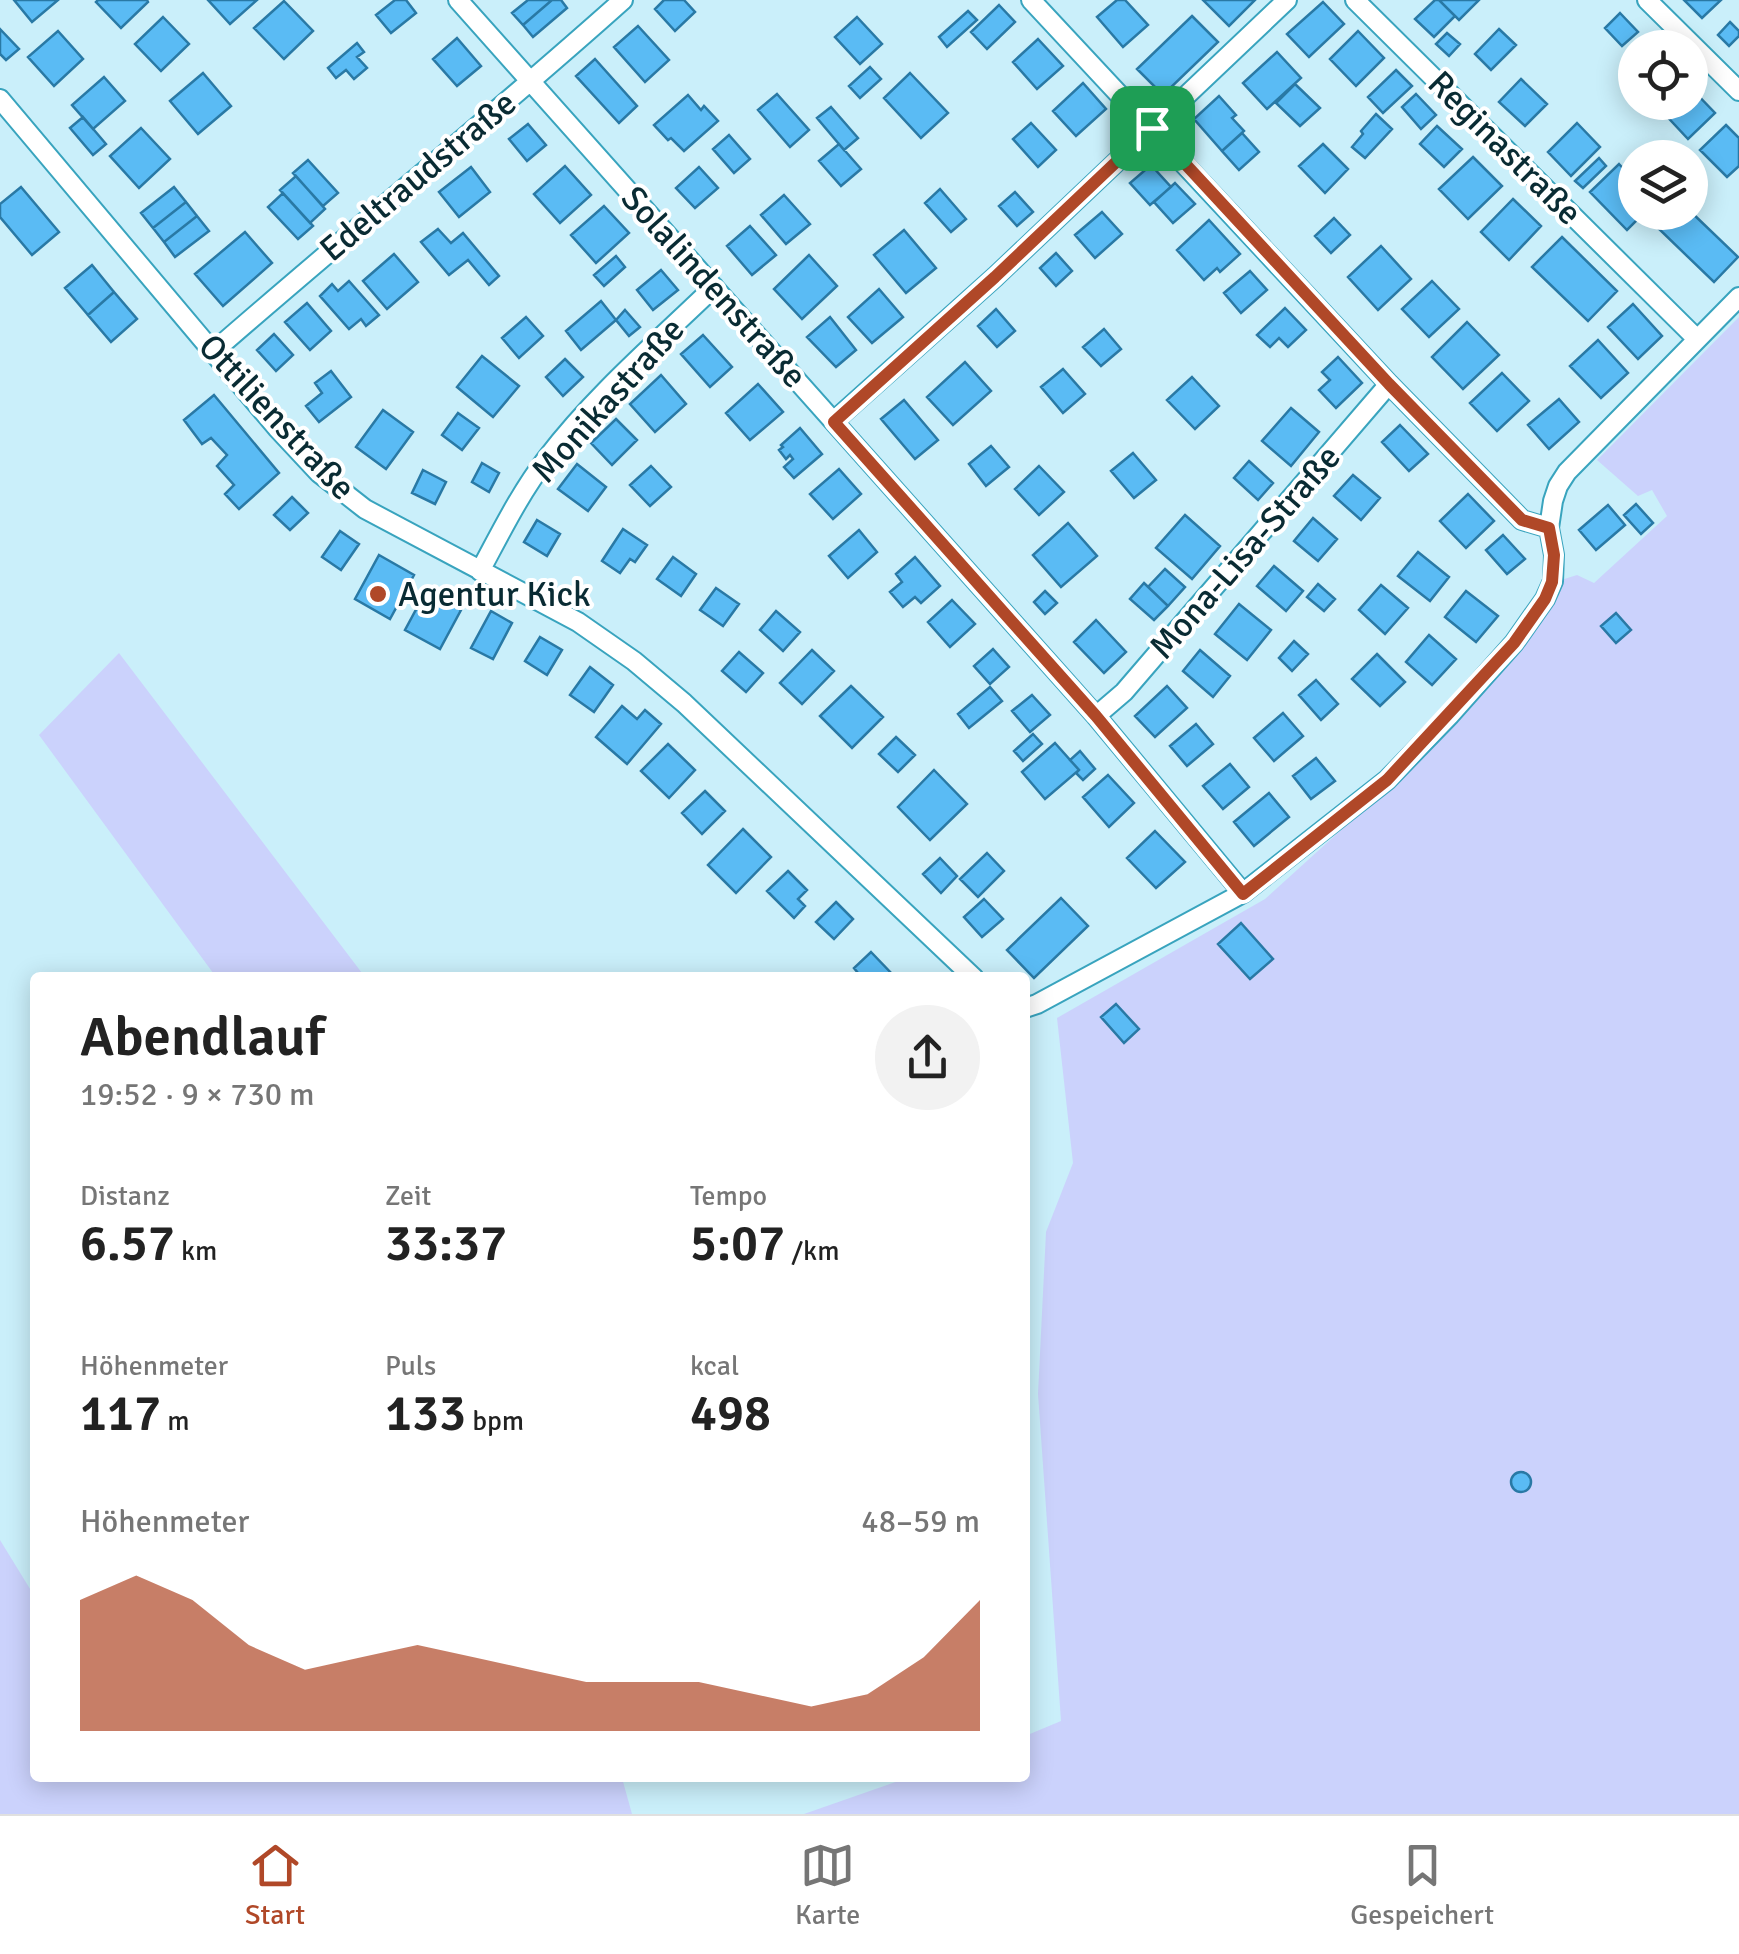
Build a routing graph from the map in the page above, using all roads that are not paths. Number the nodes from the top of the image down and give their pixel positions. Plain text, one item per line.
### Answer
1 (458, 0) edge
2 (623, 0) edge
3 (1031, 0) edge
4 (1287, 0) edge
5 (1355, 0) edge
6 (1647, 0) edge
7 (531, 82) junction
8 (1739, 90) edge
9 (0, 99) edge
10 (1152, 128) junction
11 (714, 287) junction
12 (1739, 297) edge
13 (1697, 339) junction
14 (213, 352) junction
15 (1389, 384) junction
16 (834, 422) junction
17 (1549, 528) junction
18 (480, 571) junction
19 (1096, 716) junction
20 (1243, 894) junction
21 (968, 972) edge
22 (1030, 1006) edge

1 - 7 street, Solalindenstraße
2 - 7 street, Edeltraudstraße
3 - 10 street
4 - 10 street
5 - 13 street, Reginastraße
6 - 8 street
7 - 11 street, Solalindenstraße
7 - 14 street, Edeltraudstraße
9 - 14 street, Ottilienstraße
10 - 15 street
10 - 16 street
11 - 16 street, Solalindenstraße
11 - 18 street, Monikastraße
12 - 13 street
13 - 17 street
14 - 18 street, Ottilienstraße
15 - 17 street
15 - 19 street, Mona-Lisa-Straße
16 - 19 street, Solalindenstraße
17 - 20 street
18 - 21 street, Ottilienstraße
19 - 20 street, Solalindenstraße
20 - 22 street

